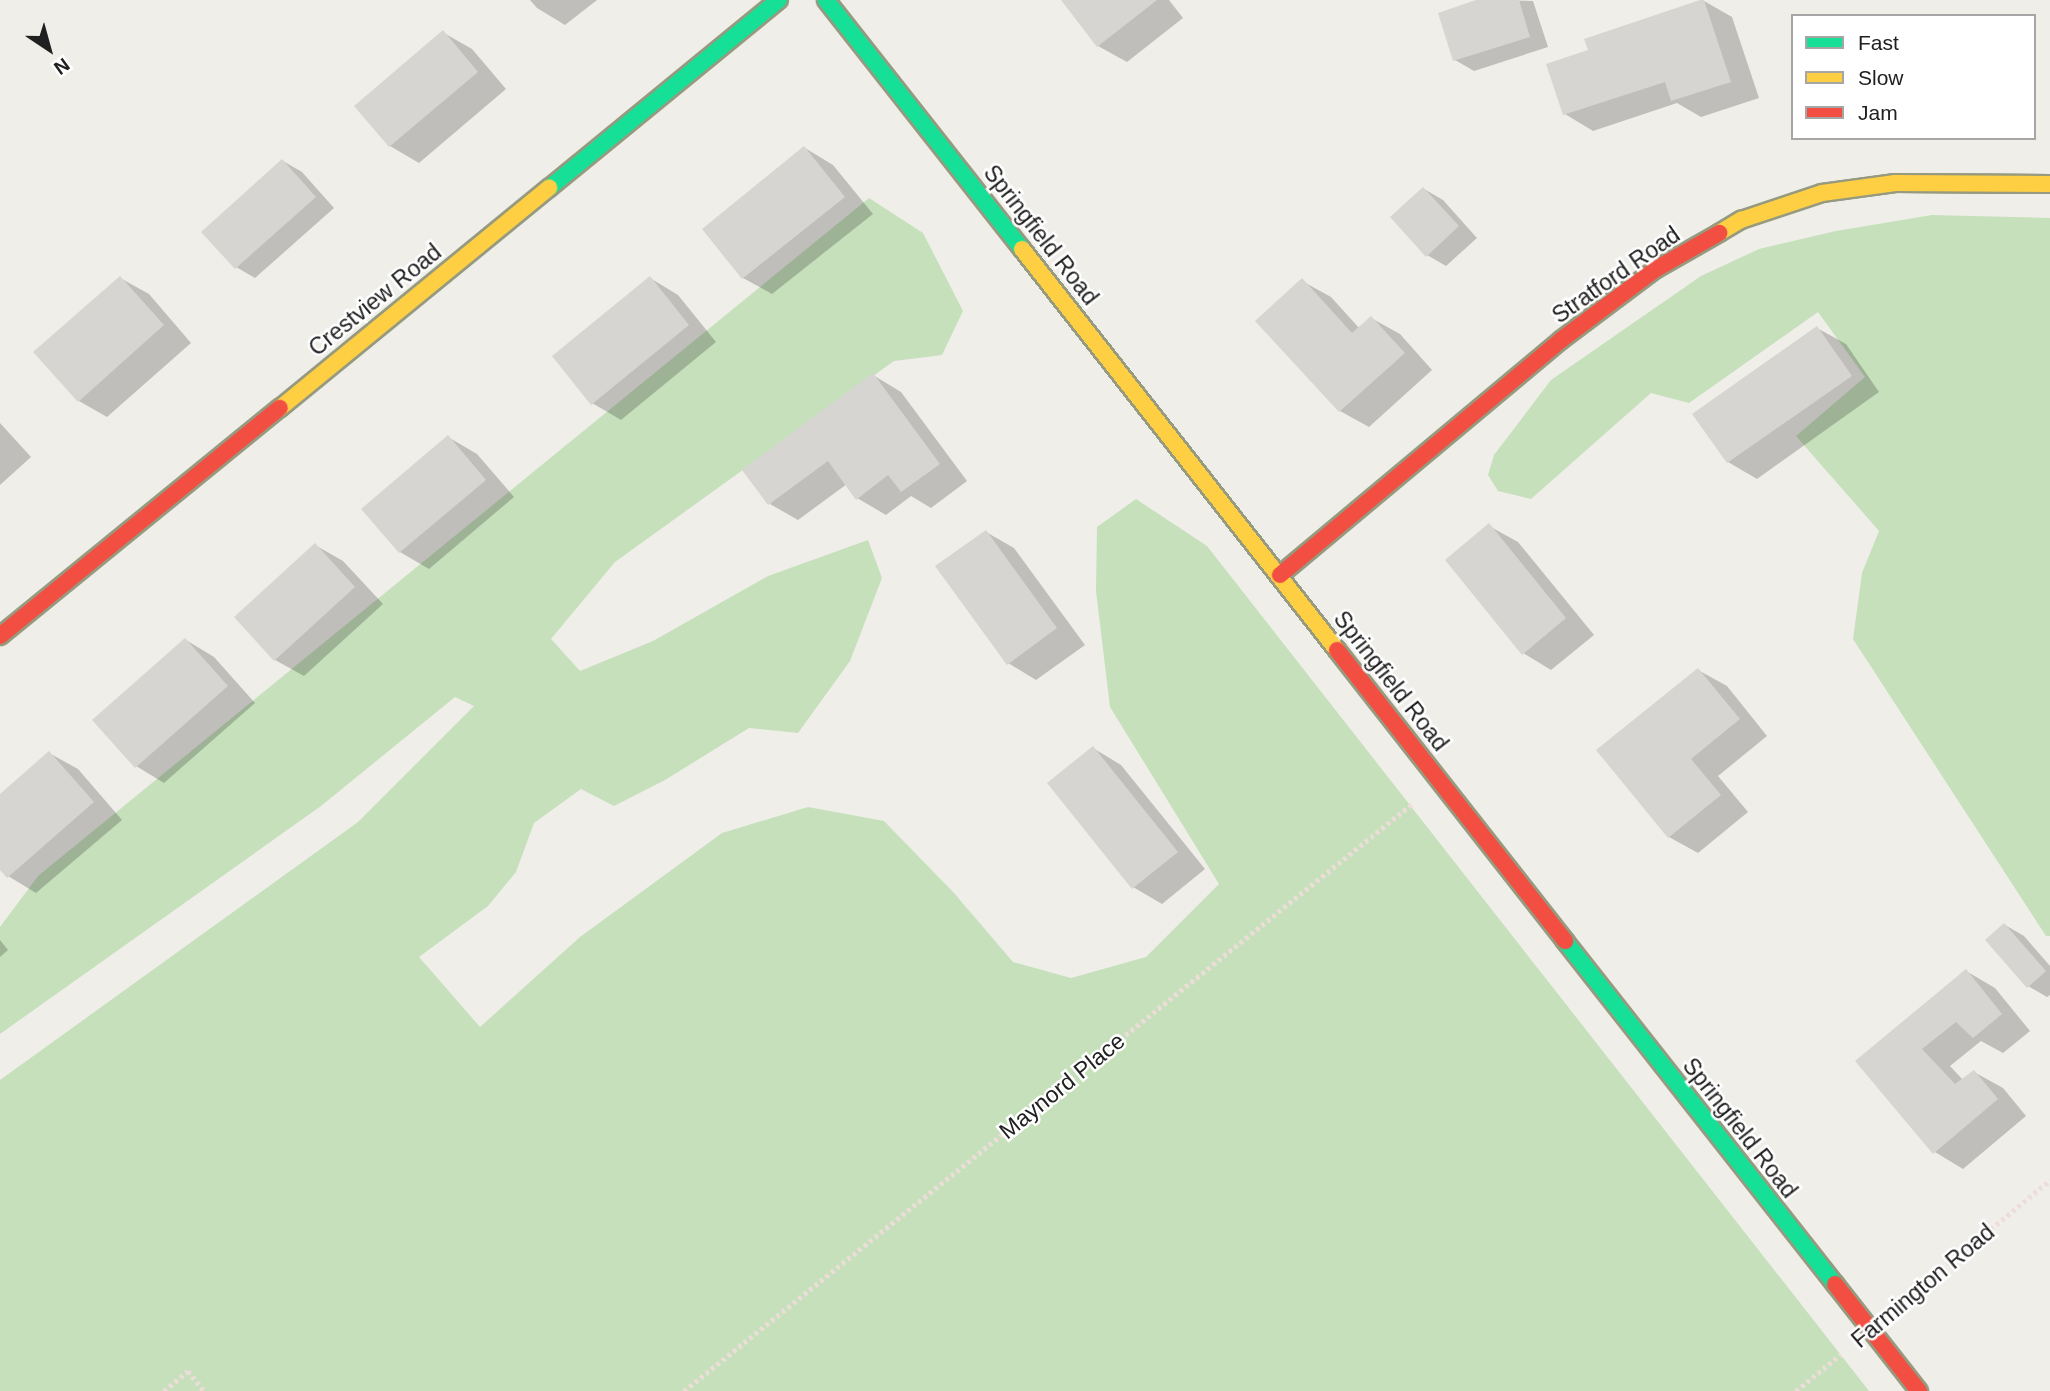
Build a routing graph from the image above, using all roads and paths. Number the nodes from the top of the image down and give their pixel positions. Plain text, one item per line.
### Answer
1 (779, 0) edge
2 (826, 0) edge
3 (2050, 184) edge
4 (1280, 575) junction
5 (0, 636) edge
6 (1440, 781) junction
7 (2050, 1180) edge
8 (1870, 1329) junction
9 (164, 1391) edge
10 (204, 1391) edge
11 (684, 1391) edge
12 (1796, 1391) edge
13 (1919, 1391) edge

1 - 5 street, Crestview Road
2 - 4 street, Springfield Road
3 - 4 street, Stratford Road
4 - 6 street, Springfield Road
6 - 8 street, Springfield Road
6 - 11 path, Maynord Place
7 - 8 path, Farmington Road
8 - 12 path, Farmington Road
8 - 13 street, Springfield Road
9 - 10 path

